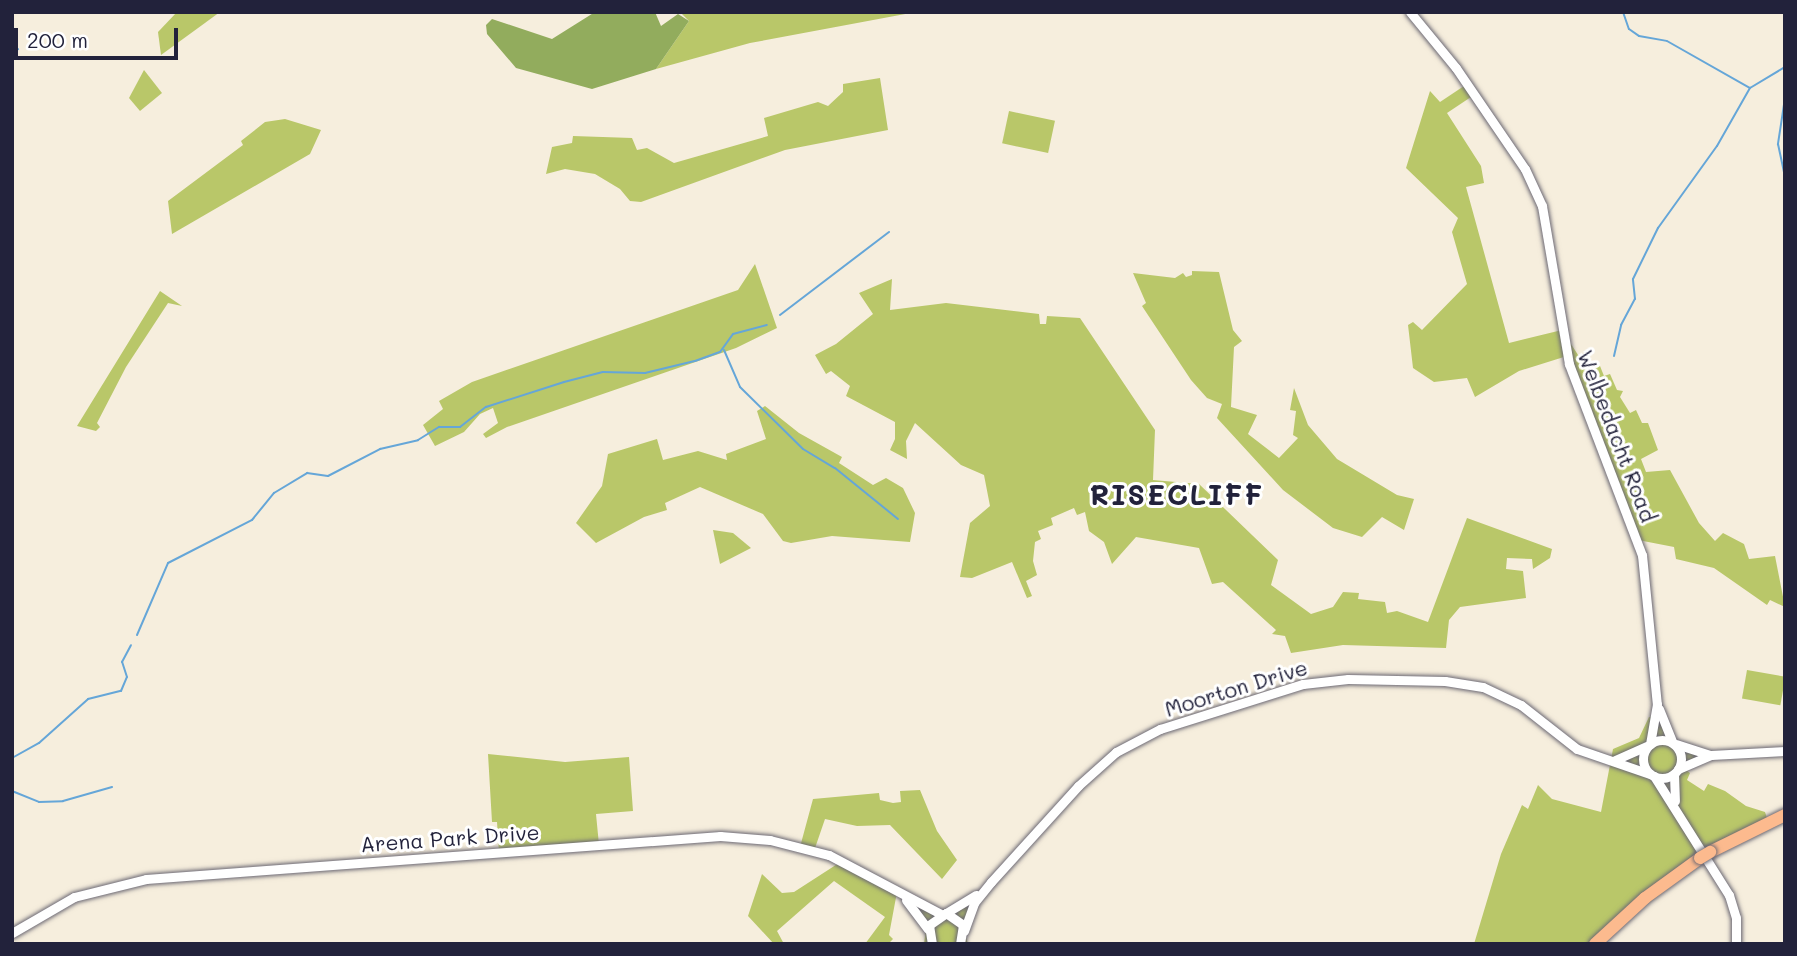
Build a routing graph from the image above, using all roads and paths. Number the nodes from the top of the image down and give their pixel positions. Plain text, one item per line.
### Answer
1 (1410, 12) edge
2 (1657, 704) junction
3 (1673, 743) junction
4 (1649, 745) junction
5 (1785, 751) edge
6 (1711, 755) junction
7 (1614, 761) junction
8 (1676, 771) junction
9 (1652, 775) junction
10 (1676, 806) junction
11 (1785, 815) edge
12 (991, 882) junction
13 (892, 887) junction
14 (943, 913) junction
15 (1622, 919) junction
16 (964, 932) junction
17 (12, 933) edge
18 (928, 938) edge
19 (960, 944) edge
20 (970, 944) edge
21 (1595, 944) edge
22 (1601, 944) edge
23 (1736, 944) edge

1 - 2 street, Welbedacht Road
2 - 3 street, Welbedacht Road
2 - 4 street, Welbedacht Road
3 - 4 street
3 - 6 street
3 - 8 street
4 - 7 street
4 - 9 street
5 - 6 street
6 - 8 street
7 - 9 street, Moorton Drive
7 - 12 street, Moorton Drive
8 - 9 street
8 - 10 street
9 - 10 street
10 - 23 street
11 - 15 highway
12 - 14 street, Moorton Drive
12 - 16 street, Moorton Drive
13 - 14 street, Arena Park Drive
13 - 17 street, Arena Park Drive
13 - 18 street, Arena Park Drive
14 - 16 street, Arena Park Drive
14 - 18 street, Arena Park Drive
15 - 21 highway
15 - 22 highway
16 - 19 street
16 - 20 street, Arena Park Drive

